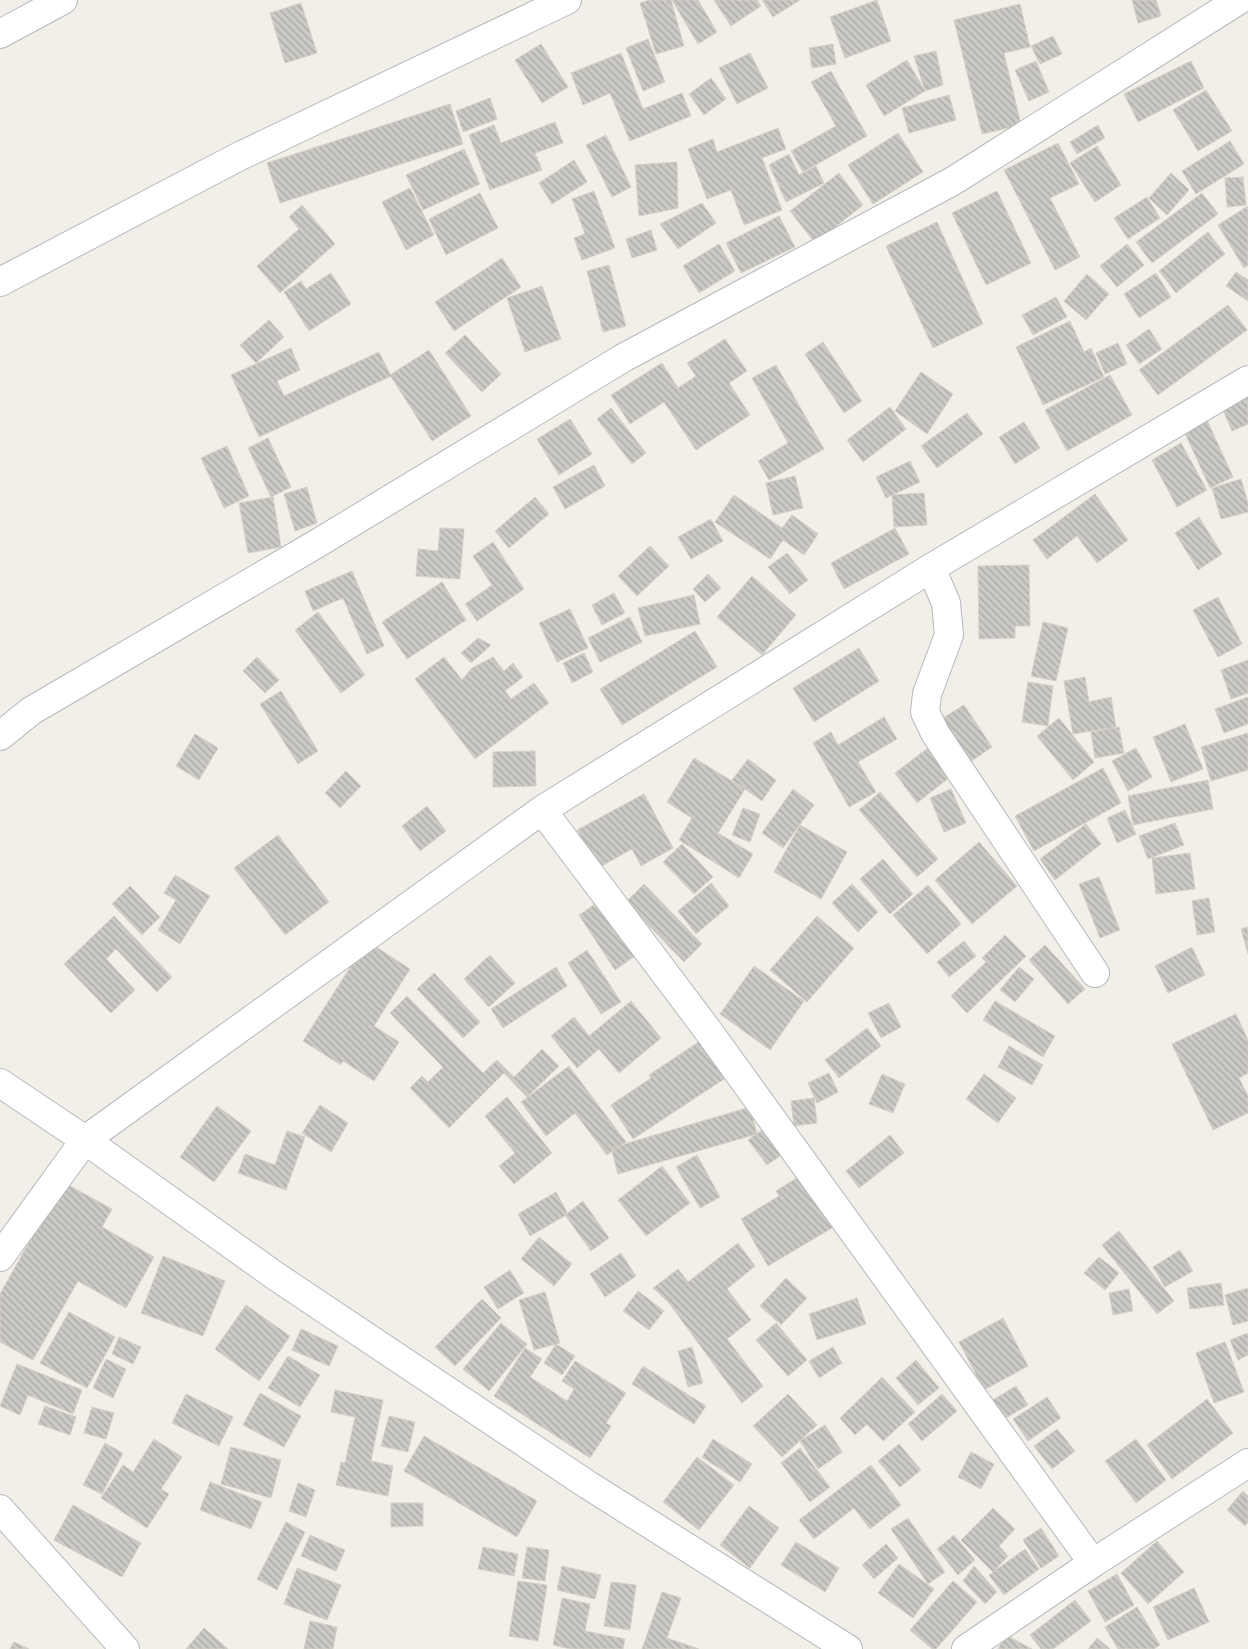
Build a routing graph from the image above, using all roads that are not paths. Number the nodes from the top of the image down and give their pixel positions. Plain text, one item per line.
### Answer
1 (63, 0) edge
2 (567, 0) edge
3 (1239, 0) edge
4 (0, 34) edge
5 (0, 282) edge
6 (1248, 380) edge
7 (931, 568) junction
8 (0, 736) edge
9 (542, 810) junction
10 (1095, 974) dead end
11 (0, 1083) edge
12 (86, 1140) junction
13 (0, 1257) edge
14 (1248, 1463) edge
15 (0, 1508) edge
16 (1093, 1563) junction
17 (124, 1649) edge
18 (848, 1649) edge
19 (966, 1649) edge

1 - 4 street
2 - 5 street
3 - 8 street
6 - 7 street
7 - 9 street
7 - 10 street
9 - 12 street
9 - 16 street
11 - 12 street
12 - 13 street
12 - 18 street
14 - 16 street
15 - 17 street
16 - 19 street

